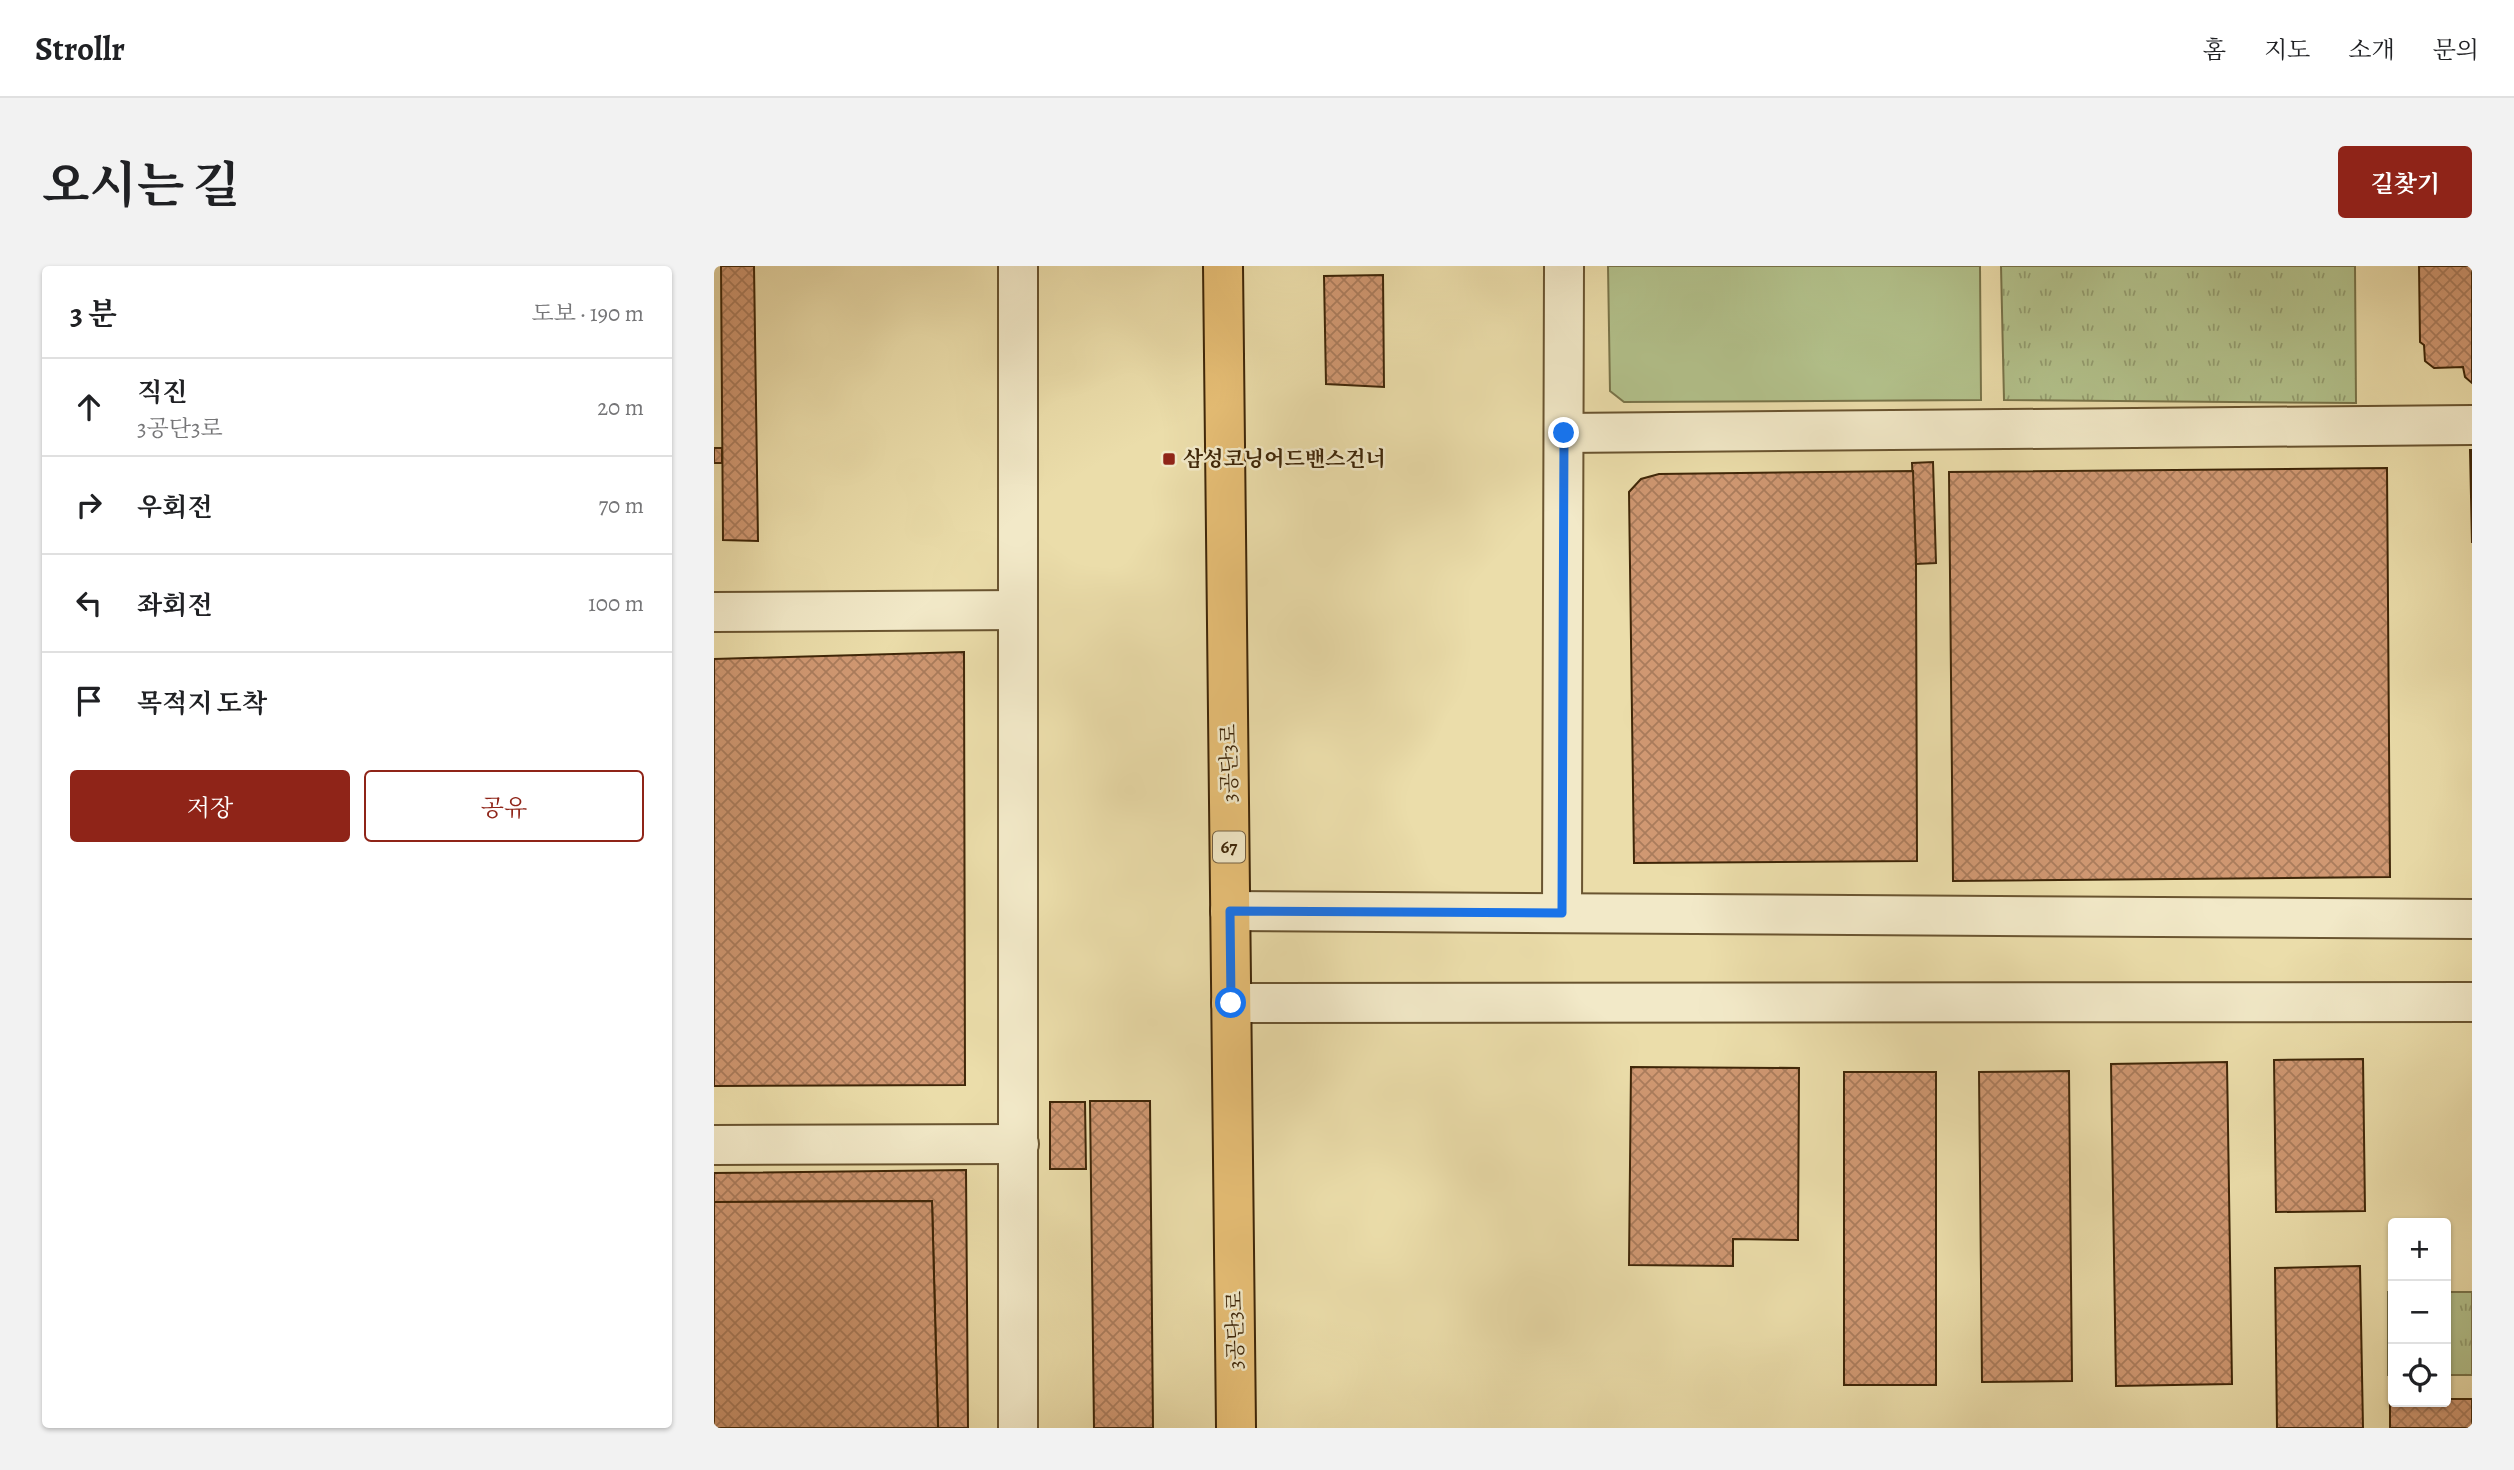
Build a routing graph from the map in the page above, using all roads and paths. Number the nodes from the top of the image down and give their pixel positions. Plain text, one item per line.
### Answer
1 (1018, 266) edge
2 (1223, 266) edge
3 (1564, 266) edge
4 (2472, 425) edge
5 (1564, 433) junction
6 (1018, 610) junction
7 (714, 612) edge
8 (1230, 911) junction
9 (1562, 913) junction
10 (2472, 919) edge
11 (2472, 1002) edge
12 (1231, 1003) junction
13 (1018, 1144) junction
14 (714, 1145) edge
15 (1018, 1428) edge
16 (1236, 1428) edge

1 - 6 lane
2 - 8 main road, 3공단3로 / 67
3 - 5 lane
4 - 5 lane
5 - 9 lane
6 - 7 lane
6 - 13 lane
8 - 9 lane
8 - 12 main road, 3공단3로 / 67
9 - 10 lane
11 - 12 lane
12 - 16 main road, 3공단3로 / 67
13 - 14 lane
13 - 15 lane

